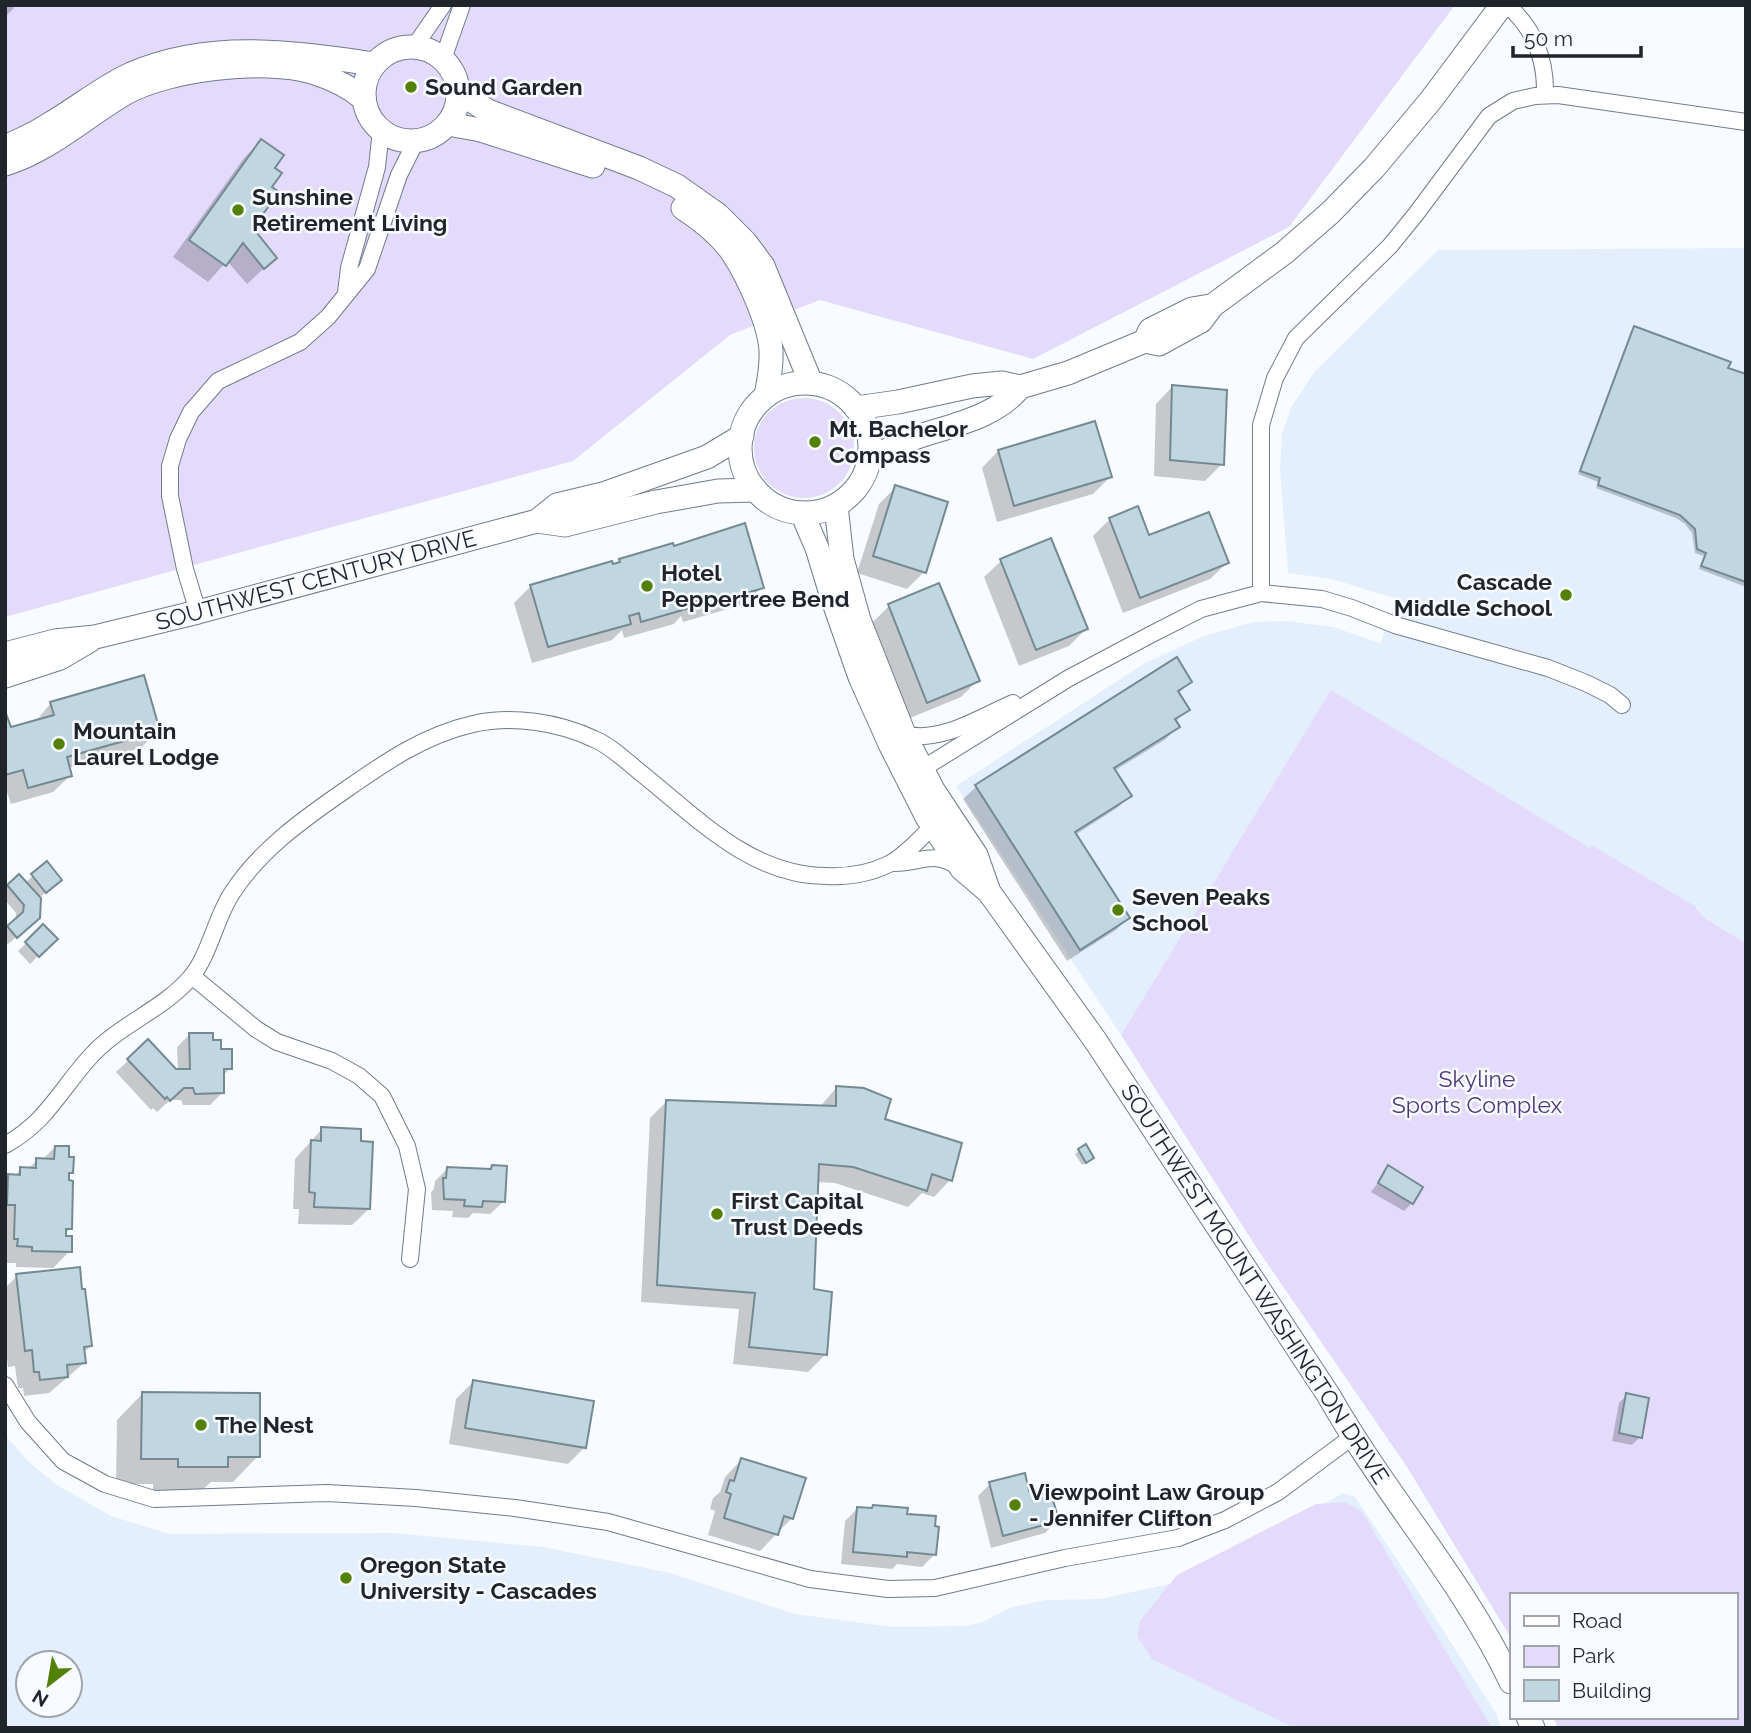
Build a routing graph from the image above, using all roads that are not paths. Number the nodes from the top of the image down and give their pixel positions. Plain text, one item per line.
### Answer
1 (443, 5) edge
2 (463, 5) edge
3 (1504, 5) edge
4 (414, 47) junction
5 (443, 60) junction
6 (374, 64) junction
7 (458, 92) junction
8 (1545, 95) junction
9 (364, 99) junction
10 (1746, 122) edge
11 (448, 124) junction
12 (381, 130) junction
13 (416, 141) junction
14 (5, 147) edge
15 (5, 164) edge
16 (346, 293) junction
17 (810, 383) junction
18 (1020, 387) junction
19 (766, 396) junction
20 (856, 408) junction
21 (741, 436) junction
22 (870, 459) junction
23 (756, 490) junction
24 (835, 506) junction
25 (802, 513) junction
26 (537, 521) junction
27 (1261, 593) junction
28 (198, 612) junction
29 (95, 637) junction
30 (5, 654) edge
31 (5, 676) edge
32 (1069, 678) junction
33 (1622, 705) dead end
34 (904, 734) junction
35 (914, 773) junction
36 (933, 826) junction
37 (892, 863) junction
38 (962, 869) junction
39 (989, 892) junction
40 (192, 976) junction
41 (5, 1144) edge
42 (410, 1259) dead end
43 (5, 1385) edge
44 (1352, 1437) junction
45 (1510, 1680) edge

1 - 4 street
2 - 5 street
3 - 8 street
3 - 18 main road
4 - 5 main road
4 - 6 main road
5 - 7 main road
6 - 9 main road
6 - 14 main road
7 - 11 main road
7 - 17 main road
8 - 10 street
8 - 27 street
9 - 12 main road
9 - 15 main road
11 - 13 main road
11 - 19 main road
12 - 13 main road
12 - 16 street
13 - 16 street
16 - 28 street
17 - 19 main road
17 - 20 main road
18 - 20 main road
18 - 22 main road
19 - 21 main road
20 - 22 main road
21 - 23 main road
21 - 26 main road, SOUTHWEST CENTURY DRIVE
22 - 24 main road
23 - 25 main road
23 - 26 main road, SOUTHWEST CENTURY DRIVE
24 - 25 main road
24 - 34 main road, SOUTHWEST MOUNT WASHINGTON DRIVE
25 - 35 main road, SOUTHWEST MOUNT WASHINGTON DRIVE
26 - 28 main road, SOUTHWEST CENTURY DRIVE
27 - 32 street
27 - 33 street
28 - 29 main road, SOUTHWEST CENTURY DRIVE
29 - 30 main road, SOUTHWEST CENTURY DRIVE
29 - 31 main road, SOUTHWEST CENTURY DRIVE
32 - 34 street
32 - 35 street
34 - 35 main road, SOUTHWEST MOUNT WASHINGTON DRIVE
35 - 36 main road, SOUTHWEST MOUNT WASHINGTON DRIVE
35 - 39 main road, SOUTHWEST MOUNT WASHINGTON DRIVE
36 - 37 street
36 - 38 main road, SOUTHWEST MOUNT WASHINGTON DRIVE
37 - 38 street
37 - 40 street
38 - 39 main road, SOUTHWEST MOUNT WASHINGTON DRIVE
39 - 44 main road, SOUTHWEST MOUNT WASHINGTON DRIVE
40 - 41 street
40 - 42 street
43 - 44 street
44 - 45 main road, SOUTHWEST MOUNT WASHINGTON DRIVE

